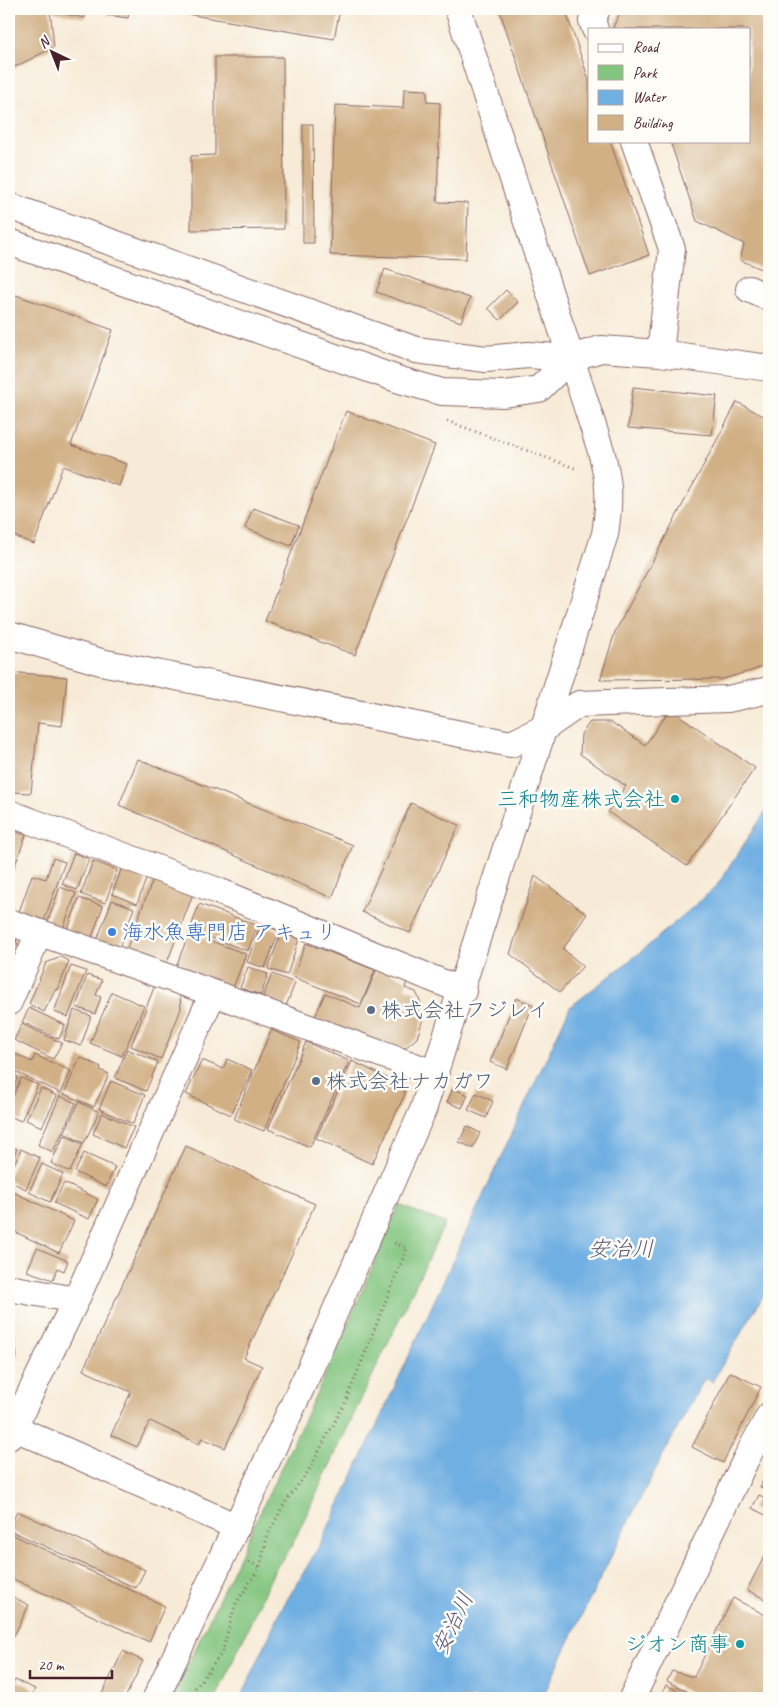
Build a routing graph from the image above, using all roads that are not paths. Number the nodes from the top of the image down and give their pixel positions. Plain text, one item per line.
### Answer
1 (458, 9) edge
2 (597, 9) edge
3 (594, 28) edge
4 (634, 142) edge
5 (9, 206) edge
6 (9, 242) edge
7 (660, 353) junction
8 (571, 358) junction
9 (769, 368) edge
10 (9, 635) edge
11 (769, 690) edge
12 (546, 727) junction
13 (9, 813) edge
14 (9, 922) edge
15 (39, 933) junction
16 (463, 991) junction
17 (213, 992) junction
18 (9, 1002) edge
19 (436, 1074) junction
20 (9, 1288) edge
21 (76, 1300) junction
22 (769, 1416) edge
23 (10, 1433) edge
24 (237, 1528) junction
25 (156, 1698) edge
26 (632, 1698) edge

1 - 8 street
2 - 3 street
4 - 7 street
5 - 8 street
6 - 8 street
7 - 8 street
7 - 9 street
8 - 12 street
10 - 12 street
11 - 12 street
12 - 16 street
13 - 16 street
14 - 15 street
15 - 17 street
15 - 18 street
16 - 19 street
17 - 19 street
17 - 21 street
19 - 24 street
20 - 21 street
21 - 23 street
22 - 26 street
23 - 24 street
24 - 25 street

